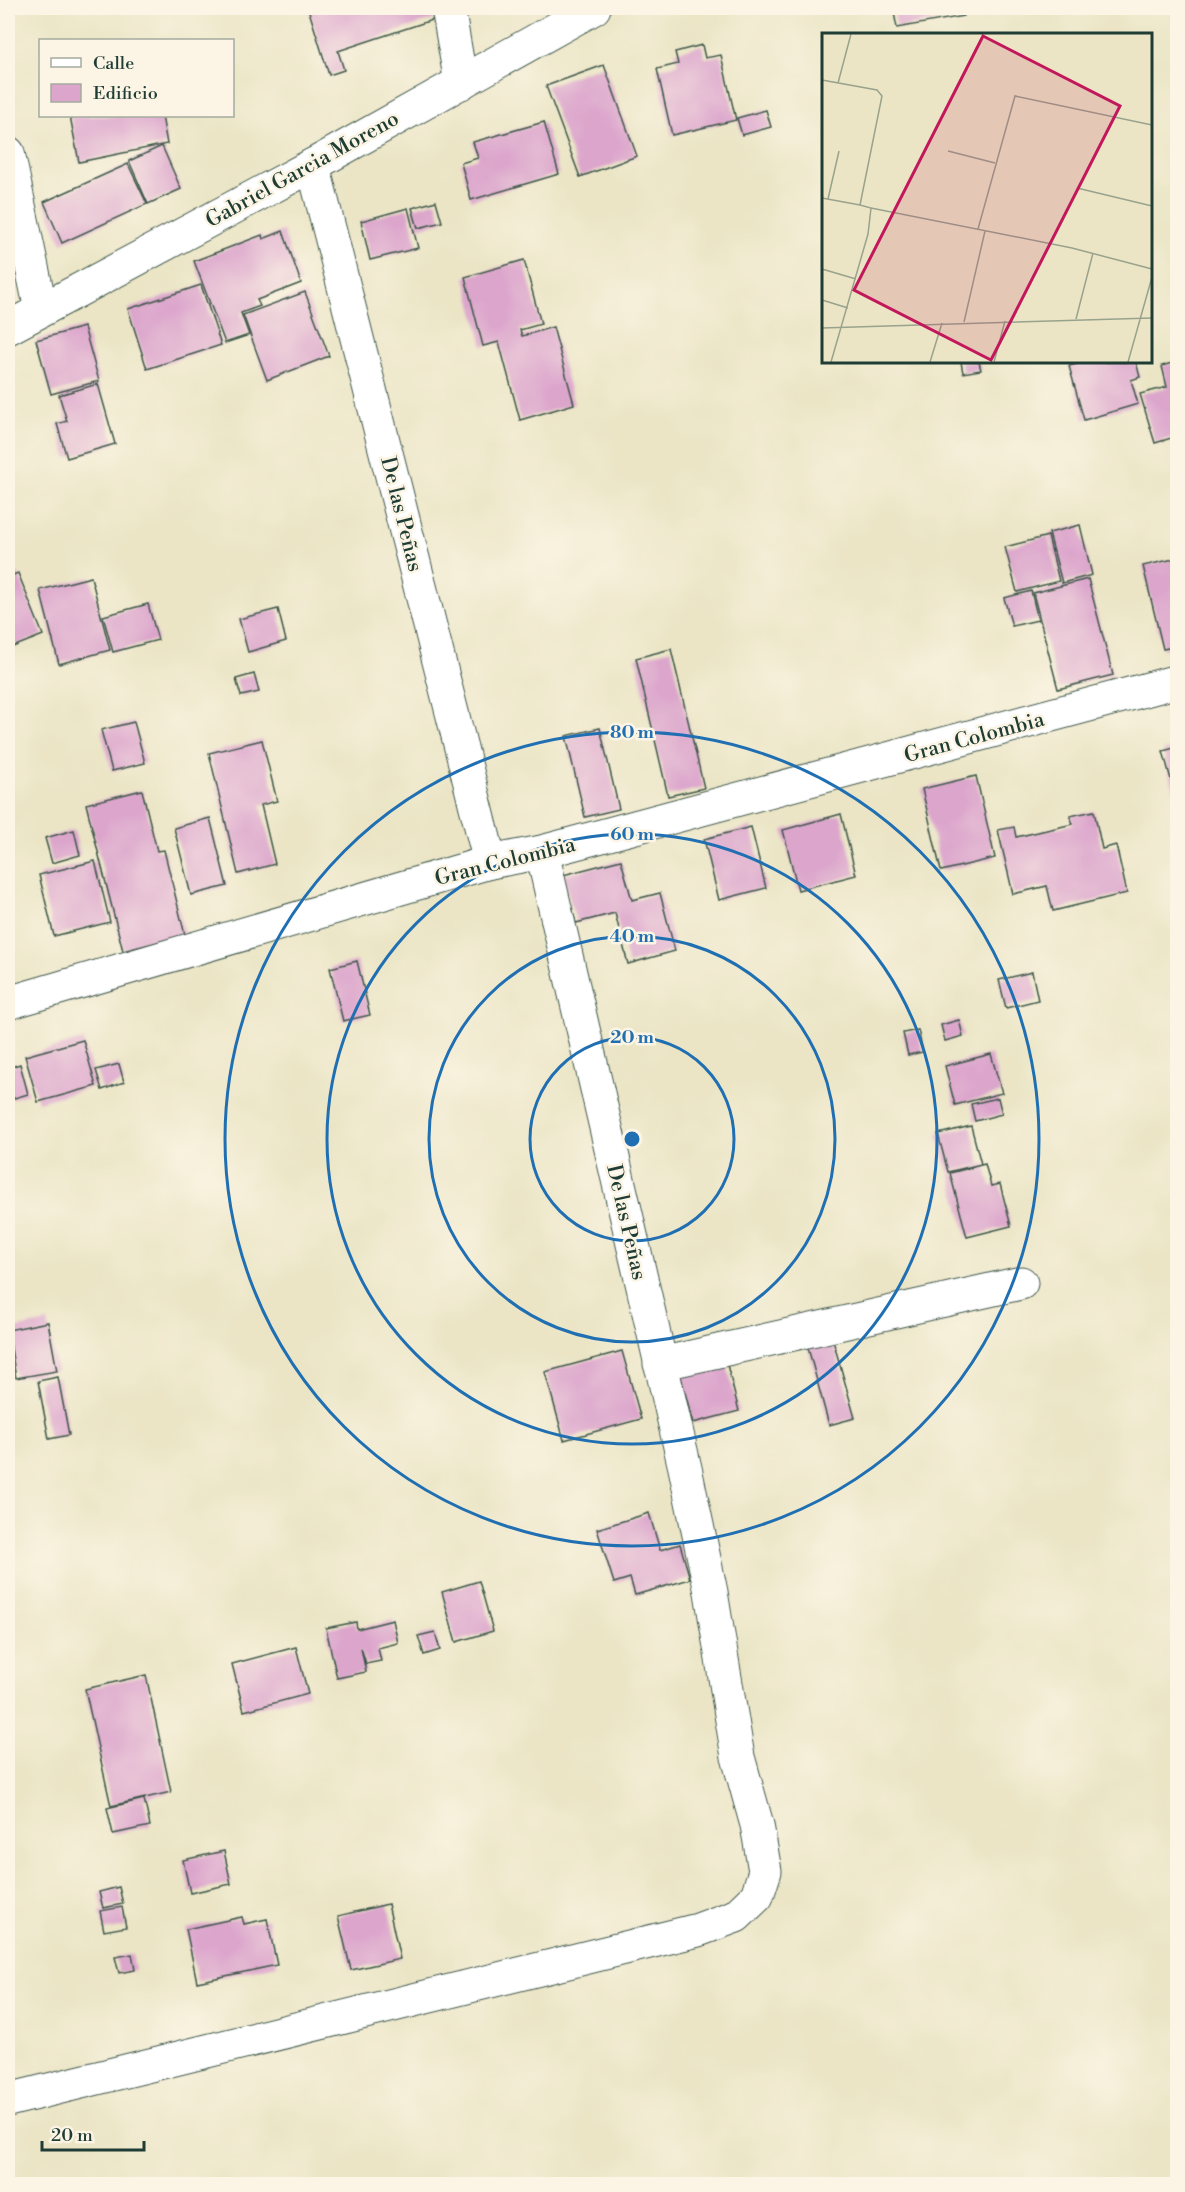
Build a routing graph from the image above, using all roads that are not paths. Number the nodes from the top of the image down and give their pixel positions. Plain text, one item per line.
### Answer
1 (448, 8) edge
2 (594, 8) edge
3 (461, 83) junction
4 (8, 153) edge
5 (313, 165) junction
6 (41, 310) junction
7 (8, 328) edge
8 (1178, 681) edge
9 (543, 852) junction
10 (490, 862) junction
11 (8, 1003) edge
12 (1021, 1283) dead end
13 (660, 1364) junction
14 (8, 2100) edge

1 - 3 street
2 - 3 street, Gabriel Garcia Moreno
3 - 5 street, Gabriel Garcia Moreno
4 - 6 street
5 - 6 street, Gabriel Garcia Moreno
5 - 10 street, De las Peñas
6 - 7 street, Gabriel Garcia Moreno
8 - 9 street, Gran Colombia
9 - 10 street, Gran Colombia
9 - 13 street, De las Peñas
10 - 11 street, Gran Colombia
12 - 13 street
13 - 14 street, De las Peñas

